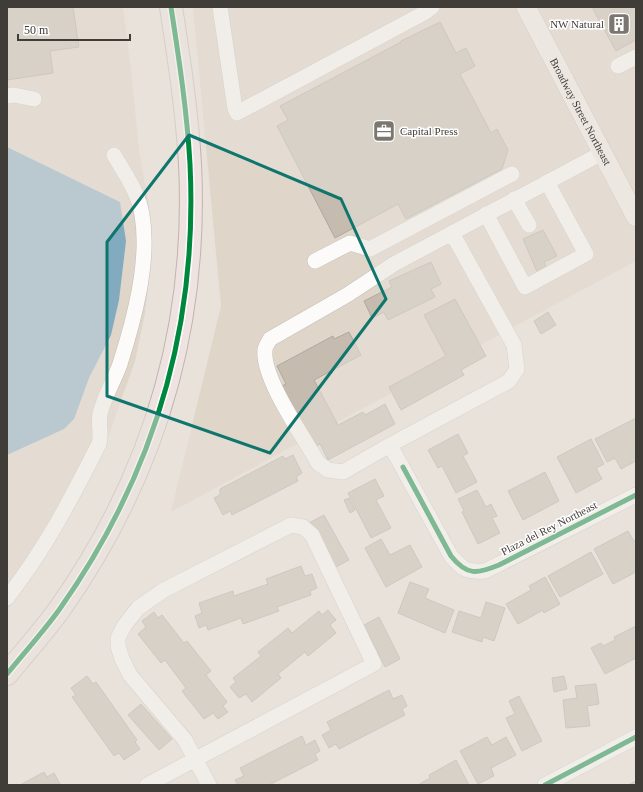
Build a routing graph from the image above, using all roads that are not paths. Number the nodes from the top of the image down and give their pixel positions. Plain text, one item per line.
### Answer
1 (171, 7) edge
2 (220, 7) edge
3 (432, 7) edge
4 (526, 7) edge
5 (636, 57) edge
6 (618, 66) dead end
7 (7, 96) edge
8 (34, 99) dead end
9 (602, 153) junction
10 (114, 155) dead end
11 (512, 174) dead end
12 (548, 182) junction
13 (514, 199) junction
14 (633, 205) edge
15 (486, 214) junction
16 (529, 225) dead end
17 (452, 233) junction
18 (315, 261) dead end
19 (390, 444) junction
20 (636, 495) edge
21 (7, 598) edge
22 (7, 674) edge
23 (636, 737) edge
24 (196, 760) junction
25 (147, 785) edge
26 (209, 785) edge
27 (546, 785) edge

1 - 22 highway
2 - 3 street
4 - 9 main road, Broadway Street Northeast
5 - 6 street
7 - 8 street
9 - 12 street
9 - 14 main road, Broadway Street Northeast
10 - 21 street
11 - 18 street
12 - 13 street
12 - 15 street
13 - 15 street
13 - 16 street
15 - 17 street
17 - 19 street
17 - 19 street
19 - 20 street, Plaza del Rey Northeast
23 - 27 street
24 - 24 street
24 - 25 street
24 - 26 street

